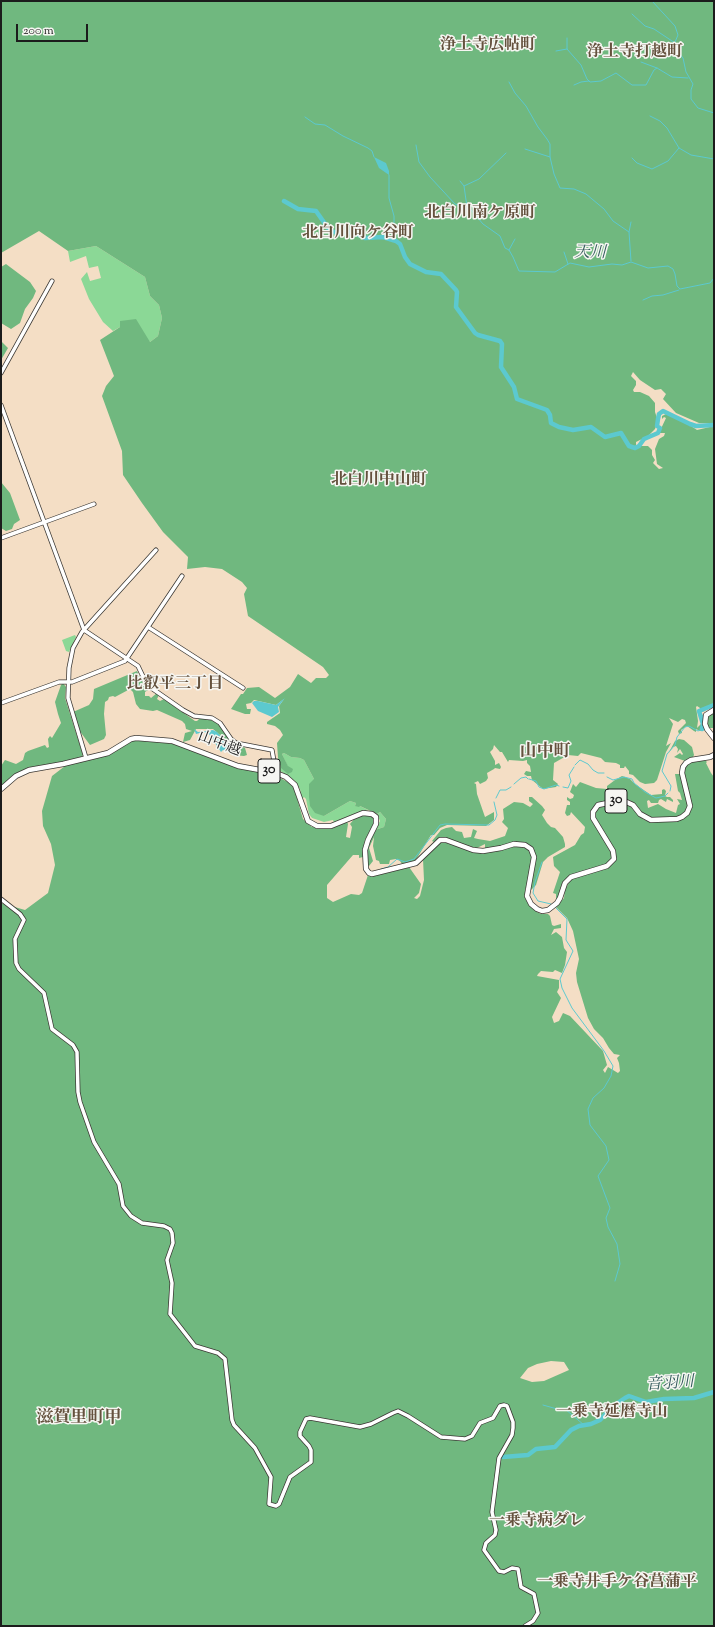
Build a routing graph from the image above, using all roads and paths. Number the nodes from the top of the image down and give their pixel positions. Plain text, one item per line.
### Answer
1 (52, 281) dead end
2 (1, 373) edge
3 (1, 405) edge
4 (94, 504) dead end
5 (44, 522) junction
6 (1, 538) edge
7 (156, 550) dead end
8 (182, 576) dead end
9 (148, 627) junction
10 (84, 630) junction
11 (127, 659) junction
12 (68, 682) junction
13 (243, 688) dead end
14 (1, 703) edge
15 (714, 710) edge
16 (714, 738) edge
17 (714, 755) edge
18 (86, 758) junction
19 (276, 772) junction
20 (1, 789) edge
21 (1, 899) edge
22 (525, 1626) edge

1 - 2 street
3 - 5 street
4 - 5 street
5 - 6 street
5 - 10 street
7 - 10 street
8 - 9 street
9 - 11 street
9 - 13 street
10 - 11 street
10 - 12 street
11 - 12 street
11 - 19 street
12 - 14 street
12 - 18 street
15 - 16 main road
17 - 19 main road, 山中越 / 30
18 - 19 main road, 山中越 / 30
18 - 20 main road, 山中越 / 30
21 - 22 street

